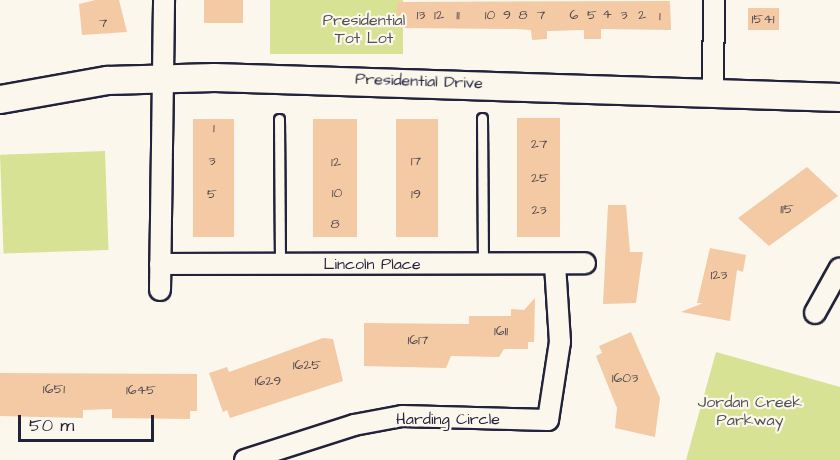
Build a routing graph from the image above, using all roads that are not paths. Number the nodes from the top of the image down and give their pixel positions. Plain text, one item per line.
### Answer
1 (164, 0) edge
2 (714, 0) edge
3 (161, 77) junction
4 (713, 91) junction
5 (840, 98) edge
6 (0, 99) edge
7 (482, 118) dead end
8 (279, 119) dead end
9 (585, 263) dead end
10 (160, 264) junction
11 (280, 264) junction
12 (483, 264) junction
13 (555, 264) junction
14 (840, 268) edge
15 (160, 290) dead end
16 (815, 313) dead end
17 (245, 460) edge

1 - 3 street
2 - 4 street
3 - 4 street, Presidential Drive
3 - 6 street, Presidential Drive
3 - 10 street
4 - 5 street, Presidential Drive
7 - 12 lane
8 - 11 lane
9 - 13 street, Lincoln Place
10 - 11 street, Lincoln Place
10 - 15 street
11 - 12 street, Lincoln Place
12 - 13 street, Lincoln Place
13 - 17 street, Harding Circle
14 - 16 street

